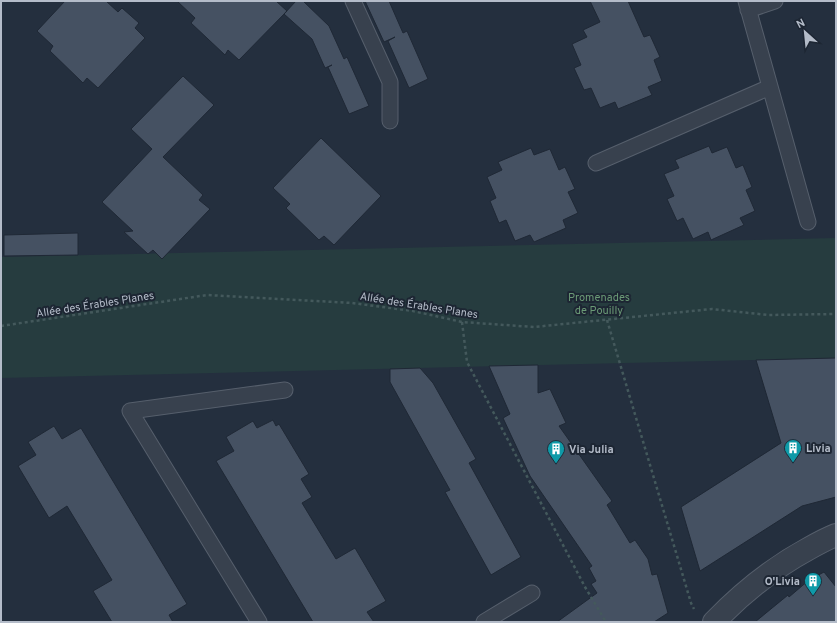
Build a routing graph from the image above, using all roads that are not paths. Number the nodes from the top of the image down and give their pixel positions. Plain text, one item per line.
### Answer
1 (353, 1) edge
2 (775, 1) edge
3 (747, 5) edge
4 (770, 87) junction
5 (390, 121) dead end
6 (596, 163) dead end
7 (808, 222) dead end
8 (285, 390) dead end
9 (836, 535) edge
10 (532, 593) dead end
11 (259, 622) edge
12 (484, 622) edge
13 (714, 622) edge

1 - 5 lane
2 - 3 lane
3 - 4 lane
4 - 6 lane
4 - 7 lane
8 - 11 lane
9 - 13 street
10 - 12 lane

